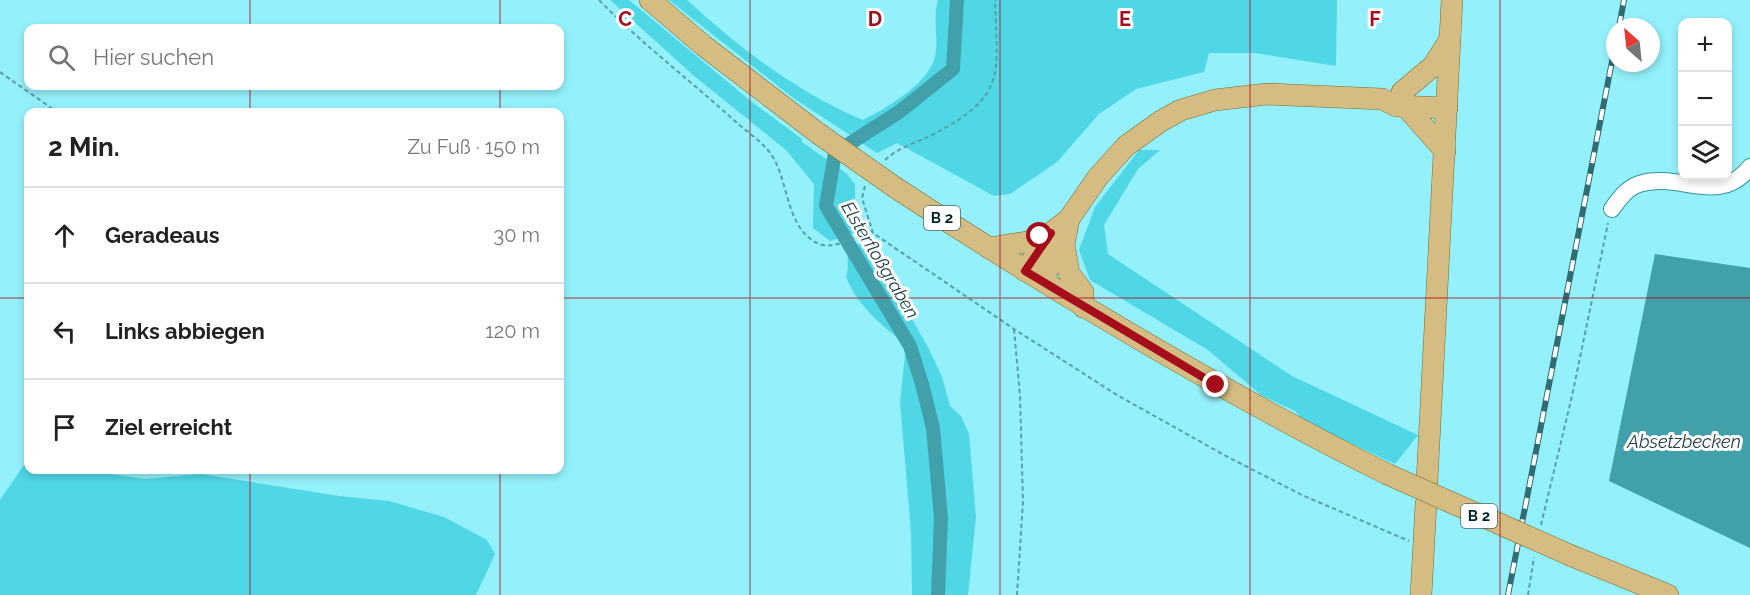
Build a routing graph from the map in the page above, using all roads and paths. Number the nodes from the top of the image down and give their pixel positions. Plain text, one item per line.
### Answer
1 (599, 0) edge
2 (650, 0) edge
3 (994, 0) edge
4 (1452, 0) edge
5 (1450, 41) junction
6 (0, 72) edge
7 (24, 89) edge
8 (26, 90) edge
9 (1397, 99) junction
10 (1447, 101) junction
11 (51, 108) edge
12 (1445, 151) junction
13 (879, 167) dead end
14 (1750, 167) edge
15 (865, 184) dead end
16 (1612, 209) joint
17 (872, 231) junction
18 (1057, 238) junction
19 (989, 248) junction
20 (1033, 276) junction
21 (1083, 307) junction
22 (1014, 329) junction
23 (1427, 481) dead end
24 (1426, 504) dead end
25 (1539, 531) dead end
26 (1424, 543) junction
27 (1535, 551) dead end
28 (1017, 595) edge
29 (1421, 595) edge
30 (1528, 595) edge
31 (1668, 595) edge

1 - 17 path
2 - 19 main road, B 2, bridge
3 - 13 path
4 - 5 main road
5 - 9 main road
5 - 10 main road
6 - 7 path
8 - 11 path
9 - 10 main road
9 - 12 main road
9 - 18 main road
10 - 12 main road
12 - 23 main road
14 - 16 lane
15 - 17 path
16 - 25 path
17 - 22 path
18 - 19 main road
18 - 20 main road
18 - 21 main road
19 - 20 main road, B 2
20 - 21 main road, B 2
21 - 31 main road, B 2, bridge
22 - 26 path
22 - 28 path
24 - 26 main road
26 - 29 main road
27 - 30 path

